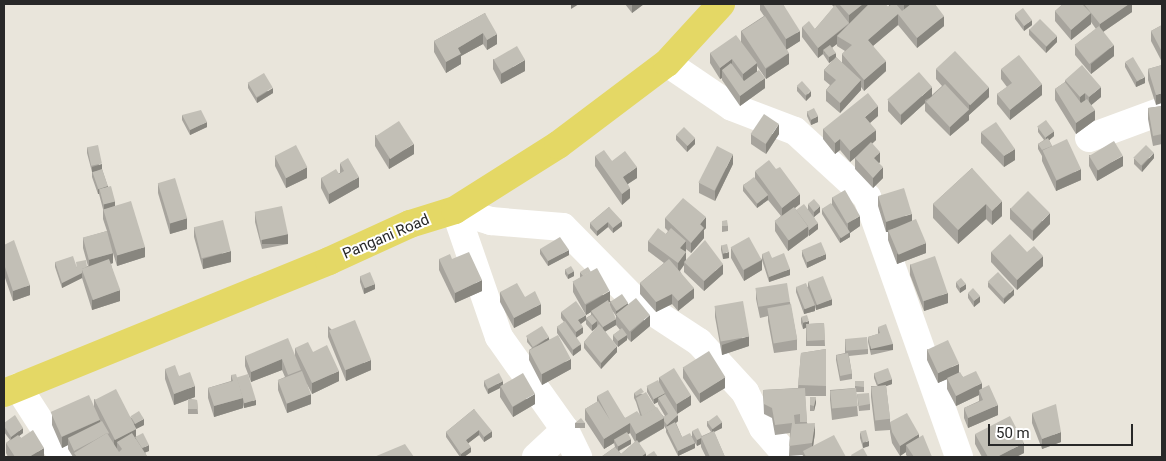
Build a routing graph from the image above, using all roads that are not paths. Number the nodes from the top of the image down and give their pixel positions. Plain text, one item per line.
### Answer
1 (721, 4) edge
2 (667, 63) junction
3 (1162, 111) edge
4 (1089, 138) dead end
5 (455, 210) junction
6 (11, 390) edge
7 (565, 430) junction
8 (63, 457) edge
9 (536, 457) edge
10 (578, 457) edge
11 (788, 457) edge
12 (959, 457) edge

1 - 2 main road, Pangani Road
2 - 5 main road, Pangani Road
2 - 12 street
3 - 4 street
5 - 6 main road, Pangani Road
5 - 7 street
5 - 11 street
6 - 8 street
7 - 9 street
7 - 10 street

